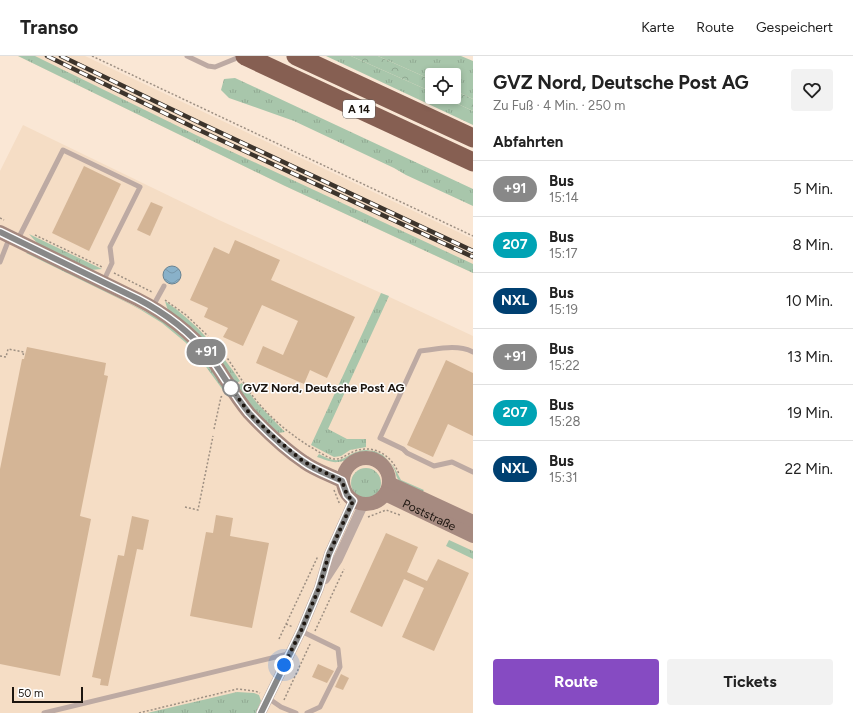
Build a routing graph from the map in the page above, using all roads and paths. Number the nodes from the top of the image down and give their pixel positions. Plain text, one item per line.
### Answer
1 (92, 56) edge
2 (187, 56) edge
3 (244, 56) edge
4 (296, 56) edge
5 (473, 138) edge
6 (473, 162) edge
7 (0, 218) edge
8 (13, 235) edge
9 (473, 236) edge
10 (0, 262) edge
11 (106, 276) junction
12 (164, 286) dead end
13 (156, 301) junction
14 (212, 339) dead end
15 (219, 348) dead end
16 (473, 352) edge
17 (25, 355) dead end
18 (0, 356) edge
19 (221, 397) dead end
20 (214, 429) dead end
21 (213, 436) dead end
22 (317, 451) junction
23 (315, 454) dead end
24 (473, 472) edge
25 (344, 475) junction
26 (392, 485) junction
27 (184, 507) dead end
28 (356, 507) junction
29 (339, 510) dead end
30 (402, 516) dead end
31 (473, 522) edge
32 (473, 536) edge
33 (320, 550) dead end
34 (346, 564) dead end
35 (301, 631) junction
36 (313, 637) junction
37 (278, 639) dead end
38 (290, 654) junction
39 (268, 698) junction
40 (281, 707) junction
41 (44, 713) edge
42 (139, 713) edge
43 (261, 713) edge
44 (296, 713) edge
45 (307, 713) edge

1 - 9 path
2 - 3 lane
3 - 6 highway, A 14
4 - 5 highway, A 14
7 - 8 path
8 - 10 lane
8 - 11 street
8 - 11 path
8 - 11 lane
11 - 13 street
11 - 13 path
12 - 13 lane
13 - 14 path
13 - 25 street
15 - 22 path
16 - 24 lane
17 - 18 path
19 - 20 path
21 - 27 path
22 - 23 path
22 - 26 path
25 - 26 street
25 - 28 street
26 - 28 street
26 - 31 street, Poststraße
26 - 32 street, Poststraße
28 - 29 path
28 - 30 path
28 - 35 street
33 - 37 path
34 - 36 path
35 - 36 lane
35 - 38 street
36 - 40 path
36 - 45 lane
38 - 39 street
38 - 41 lane
39 - 40 lane
39 - 42 path
39 - 43 street
40 - 44 lane

